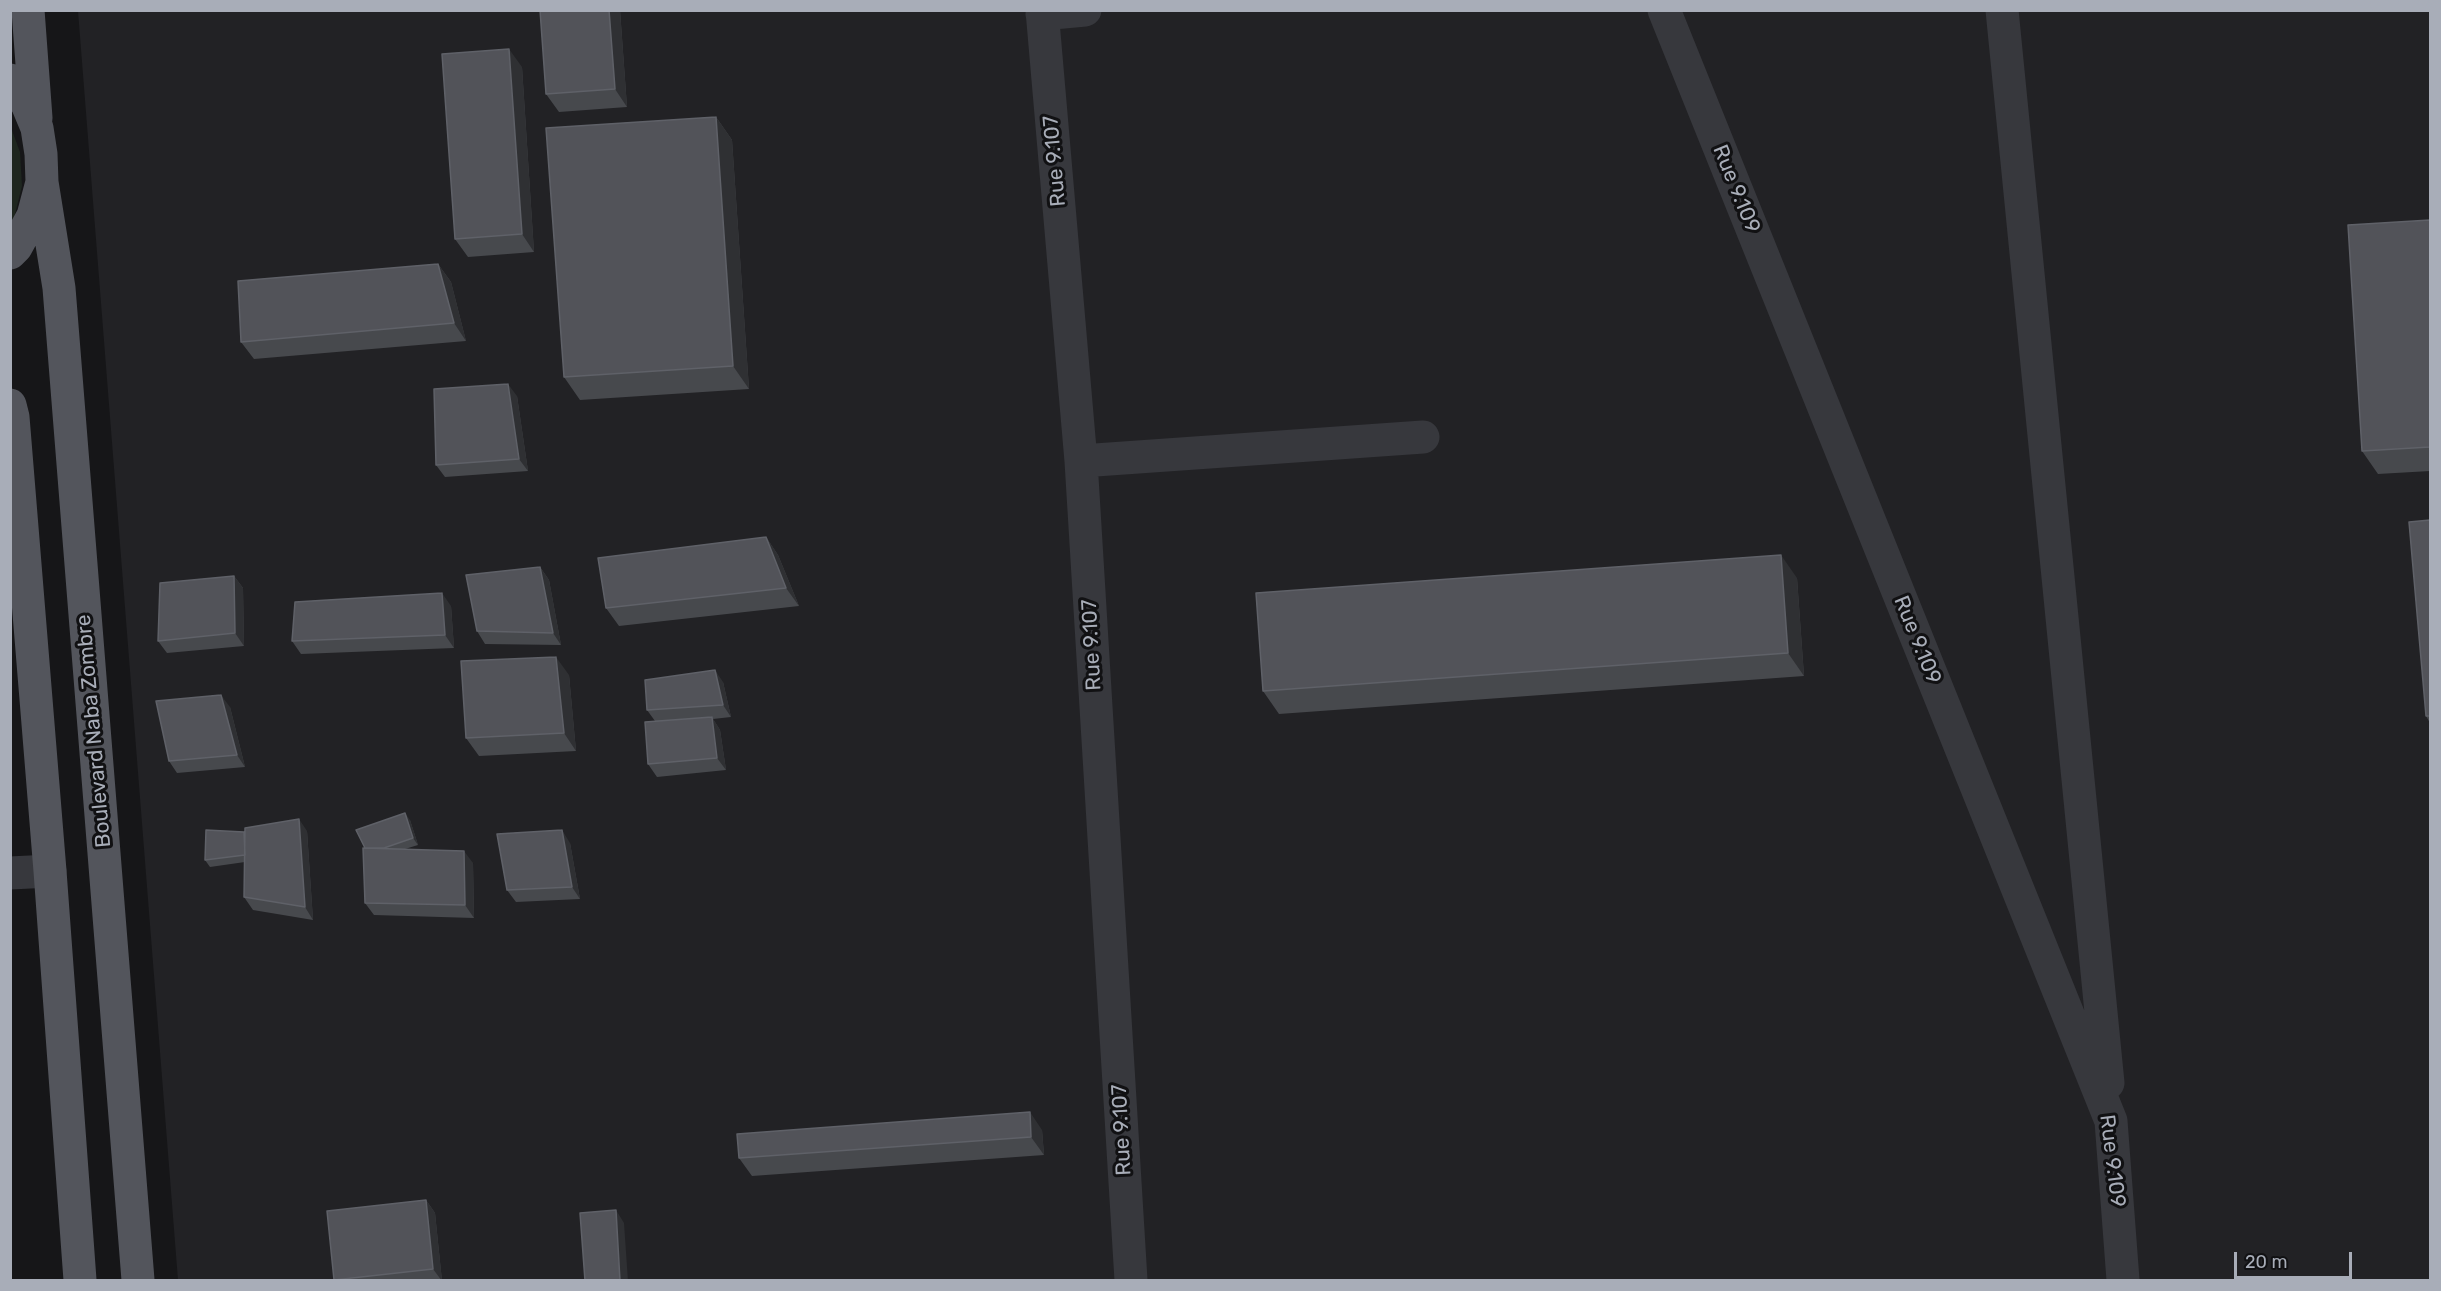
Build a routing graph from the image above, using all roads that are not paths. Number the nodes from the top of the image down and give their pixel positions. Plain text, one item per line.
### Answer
1 (28, 10) edge
2 (1085, 10) edge
3 (1664, 10) edge
4 (2002, 10) edge
5 (1042, 12) edge
6 (10, 80) edge
7 (37, 128) junction
8 (42, 182) junction
9 (10, 253) edge
10 (10, 405) edge
11 (1423, 437) dead end
12 (1082, 460) junction
13 (50, 871) junction
14 (10, 873) edge
15 (2111, 1121) junction
16 (80, 1281) edge
17 (138, 1281) edge
18 (1131, 1281) edge
19 (2123, 1281) edge

1 - 7 main road
2 - 5 street
3 - 15 street, Rue 9.109
4 - 15 street
5 - 12 street, Rue 9.107
6 - 7 main road
7 - 8 main road
8 - 9 main road
8 - 17 main road, Boulevard Naba Zombre
10 - 13 main road
11 - 12 street
12 - 18 street, Rue 9.107
13 - 14 street
13 - 16 main road
15 - 19 street, Rue 9.109

